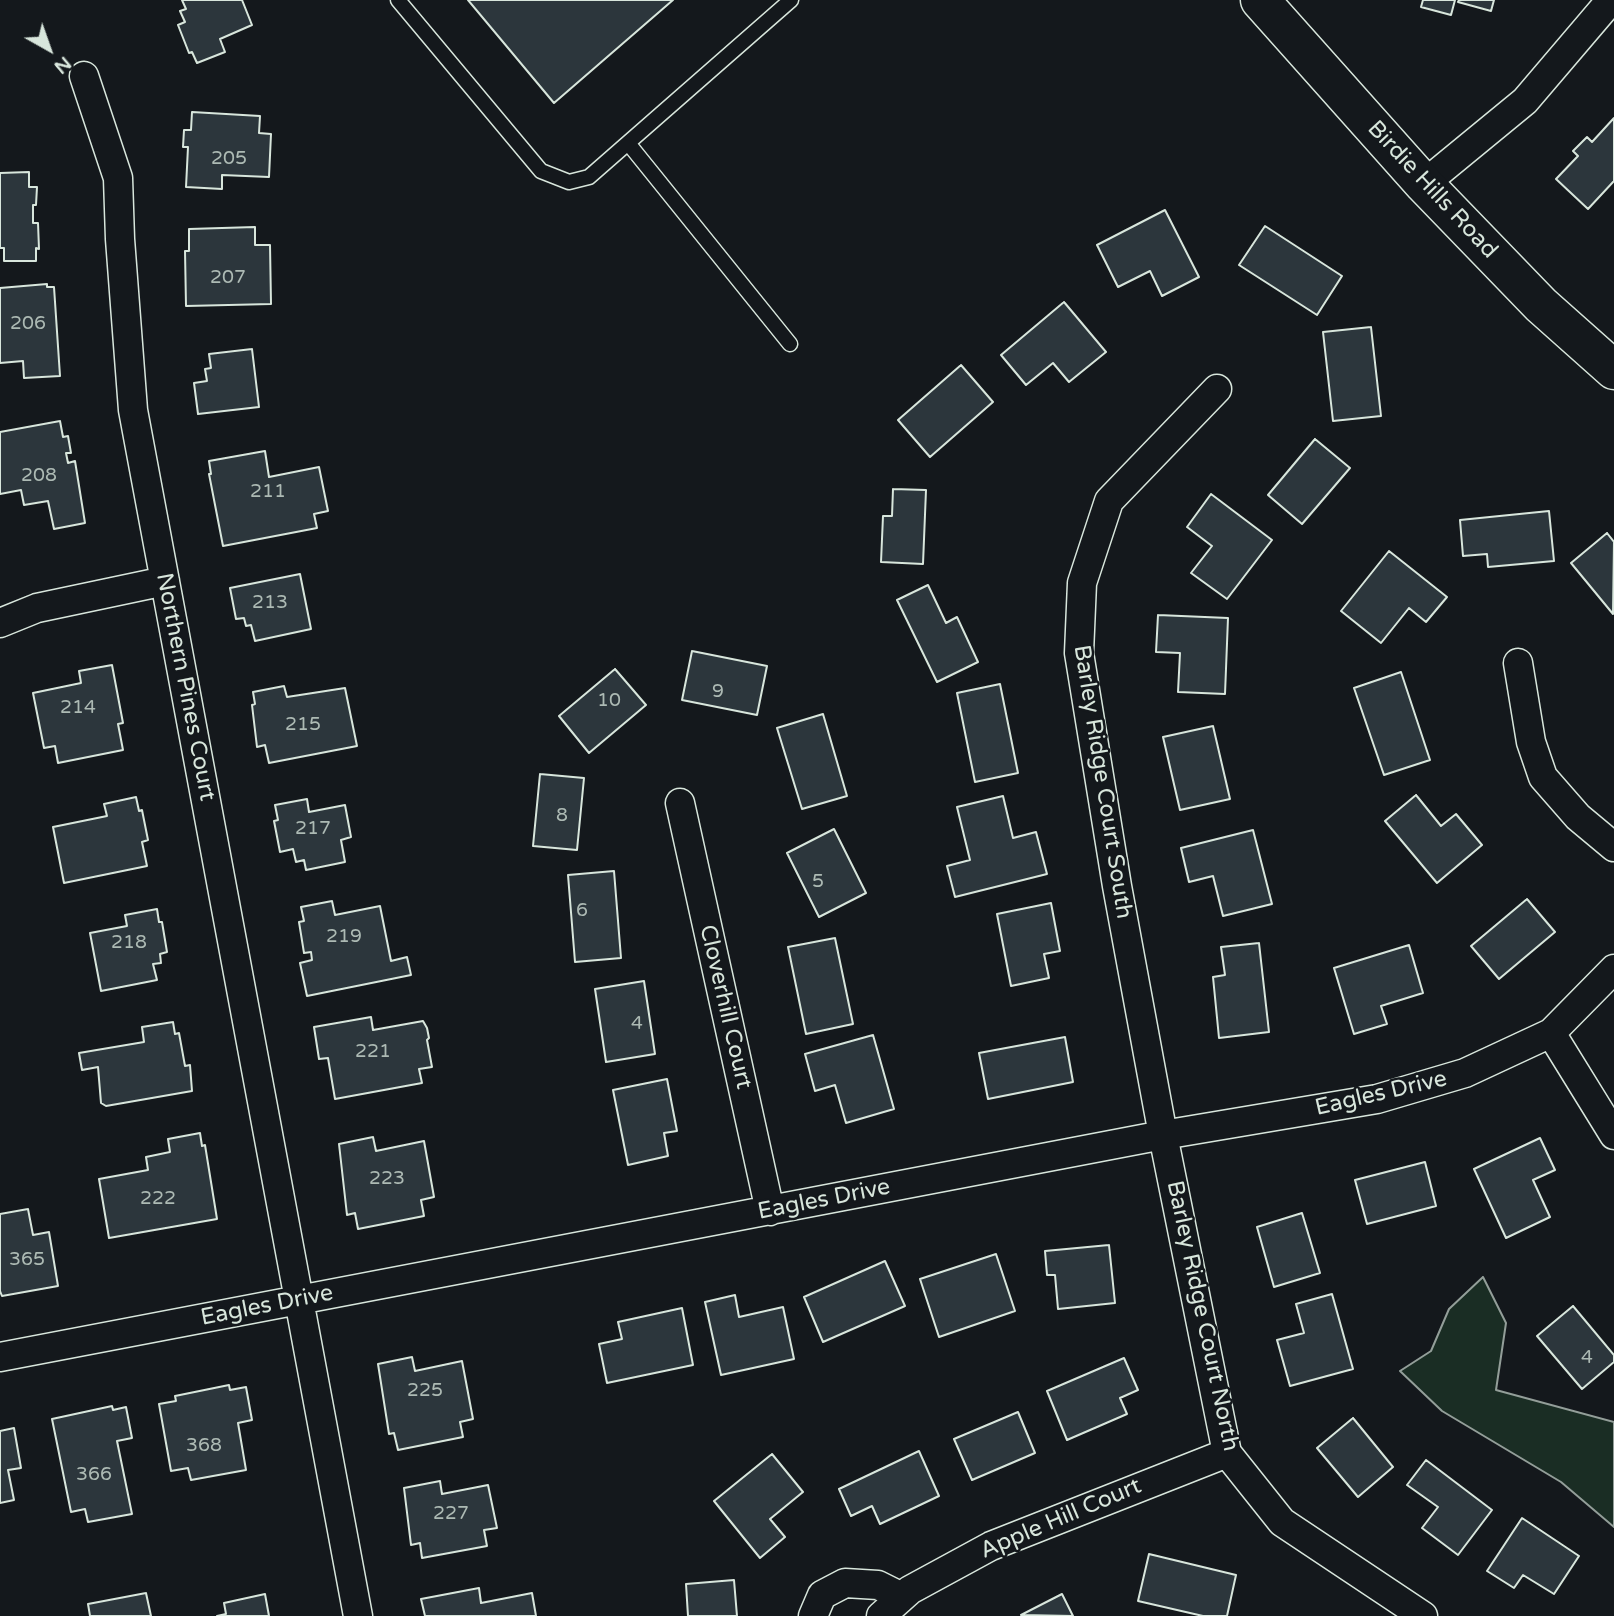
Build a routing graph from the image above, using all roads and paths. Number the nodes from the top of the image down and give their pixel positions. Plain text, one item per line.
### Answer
1 (398, 0) edge
2 (791, 0) edge
3 (1260, 0) edge
4 (1611, 0) edge
5 (84, 76) dead end
6 (628, 144) junction
7 (1424, 184) junction
8 (790, 344) dead end
9 (1614, 370) edge
10 (1217, 389) dead end
11 (165, 581) junction
12 (0, 623) edge
13 (1518, 663) dead end
14 (680, 803) dead end
15 (1614, 847) edge
16 (1614, 969) edge
17 (1552, 1033) junction
18 (1163, 1135) junction
19 (1614, 1135) edge
20 (770, 1211) junction
21 (299, 1300) junction
22 (0, 1357) edge
23 (1227, 1453) junction
24 (902, 1597) junction
25 (358, 1616) edge
26 (813, 1616) edge
27 (881, 1616) edge
28 (1423, 1616) edge

1 - 6 lane
2 - 6 lane
3 - 7 main road, Birdie Hills Road
4 - 7 street
5 - 11 street, Northern Pines Court
6 - 8 lane
7 - 9 main road, Birdie Hills Road
10 - 18 street, Barley Ridge Court South
11 - 12 street
11 - 21 street, Northern Pines Court
13 - 15 street
14 - 20 street, Cloverhill Court
16 - 17 street, Eagles Drive
17 - 18 street, Eagles Drive
17 - 19 street
18 - 20 street, Eagles Drive
18 - 23 street, Barley Ridge Court North
20 - 21 street, Eagles Drive
21 - 22 street, Eagles Drive
21 - 25 street, Northern Pines Court
23 - 24 street, Apple Hill Court
23 - 28 street, Barley Ridge Court North
24 - 26 street
24 - 27 street, Apple Hill Court

